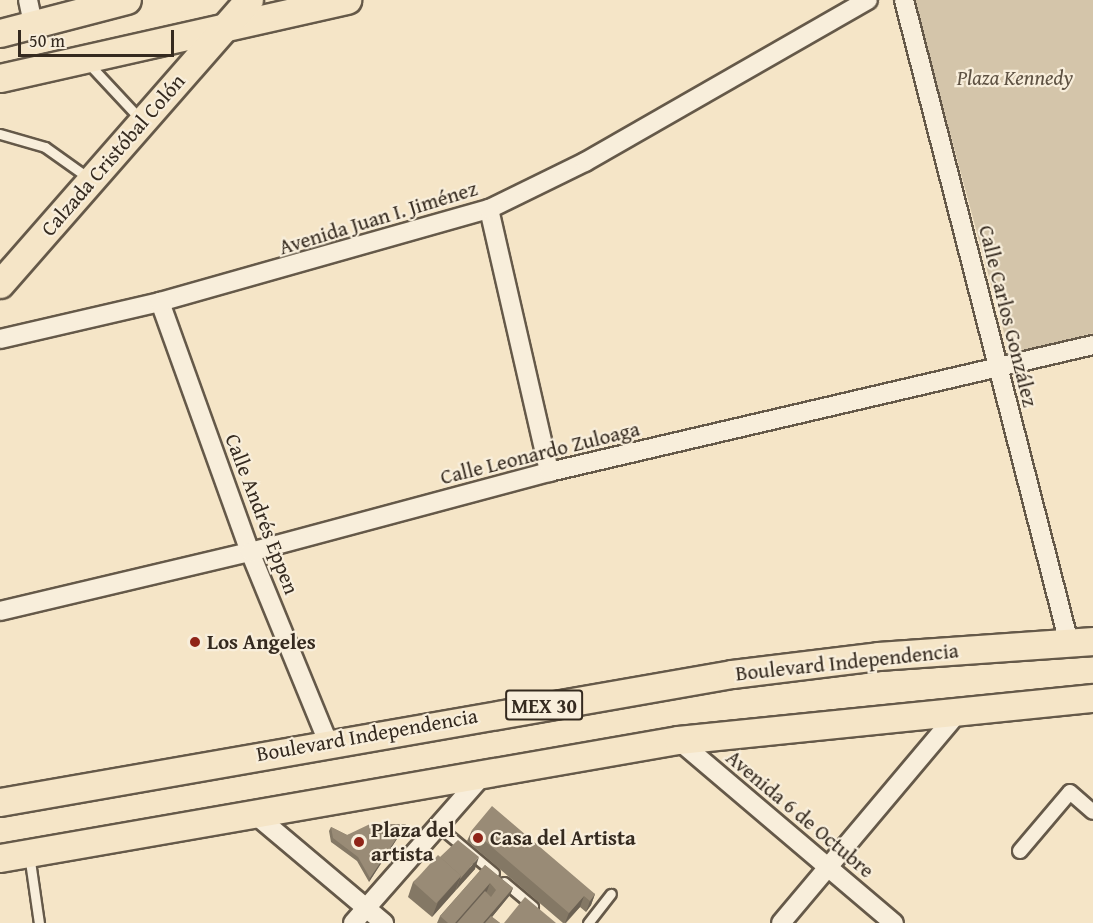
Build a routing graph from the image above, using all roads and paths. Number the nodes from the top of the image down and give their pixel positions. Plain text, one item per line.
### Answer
1 (127, 0) edge
2 (249, 0) edge
3 (347, 0) edge
4 (868, 0) edge
5 (904, 0) edge
6 (298, 5) edge
7 (31, 12) edge
8 (226, 26) junction
9 (0, 33) edge
10 (85, 60) junction
11 (0, 78) edge
12 (142, 122) junction
13 (0, 134) edge
14 (91, 180) junction
15 (489, 209) junction
16 (0, 284) edge
17 (160, 302) junction
18 (0, 339) edge
19 (1093, 345) edge
20 (999, 370) junction
21 (549, 472) junction
22 (250, 552) junction
23 (0, 611) edge
24 (1081, 642) edge
25 (1093, 698) edge
26 (961, 709) junction
27 (327, 740) junction
28 (678, 740) junction
29 (484, 773) junction
30 (0, 802) edge
31 (251, 811) junction
32 (1093, 812) edge
33 (438, 826) junction
34 (1020, 851) dead end
35 (28, 853) junction
36 (0, 858) edge
37 (828, 867) junction
38 (611, 894) dead end
39 (366, 908) junction
40 (545, 916) edge
41 (39, 923) edge
42 (353, 923) edge
43 (384, 923) edge
44 (588, 923) edge
45 (781, 923) edge
46 (894, 923) edge

1 - 7 main road
2 - 8 main road, Calzada Cristóbal Colón
3 - 6 main road
4 - 15 street, Avenida Juan I. Jiménez
5 - 20 street, Calle Carlos González
6 - 8 main road
7 - 9 main road
8 - 10 main road
8 - 12 main road, Calzada Cristóbal Colón
10 - 11 main road
10 - 12 lane
12 - 14 main road, Calzada Cristóbal Colón
13 - 14 lane
14 - 16 main road, Calzada Cristóbal Colón
15 - 17 street, Avenida Juan I. Jiménez
15 - 21 street
17 - 18 street, Avenida Juan I. Jiménez
17 - 22 street, Calle Andrés Eppen
19 - 20 street, Calle Leonardo Zuloaga
20 - 21 street, Calle Leonardo Zuloaga
20 - 24 street, Calle Carlos González
21 - 22 street, Calle Leonardo Zuloaga
22 - 23 street, Calle Leonardo Zuloaga
22 - 27 street, Calle Andrés Eppen
24 - 27 main road, Boulevard Independencia / MEX 30
25 - 26 main road
26 - 28 main road
26 - 37 street
27 - 30 main road, Boulevard Independencia / MEX 30
28 - 29 main road
28 - 37 street, Avenida 6 de Octubre
29 - 31 main road
29 - 33 street
31 - 35 main road
31 - 39 street
32 - 34 street
33 - 39 street
33 - 40 lane
35 - 36 main road
35 - 41 lane
37 - 45 street
37 - 46 street, Avenida 6 de Octubre
38 - 44 lane
39 - 42 street
39 - 43 street

